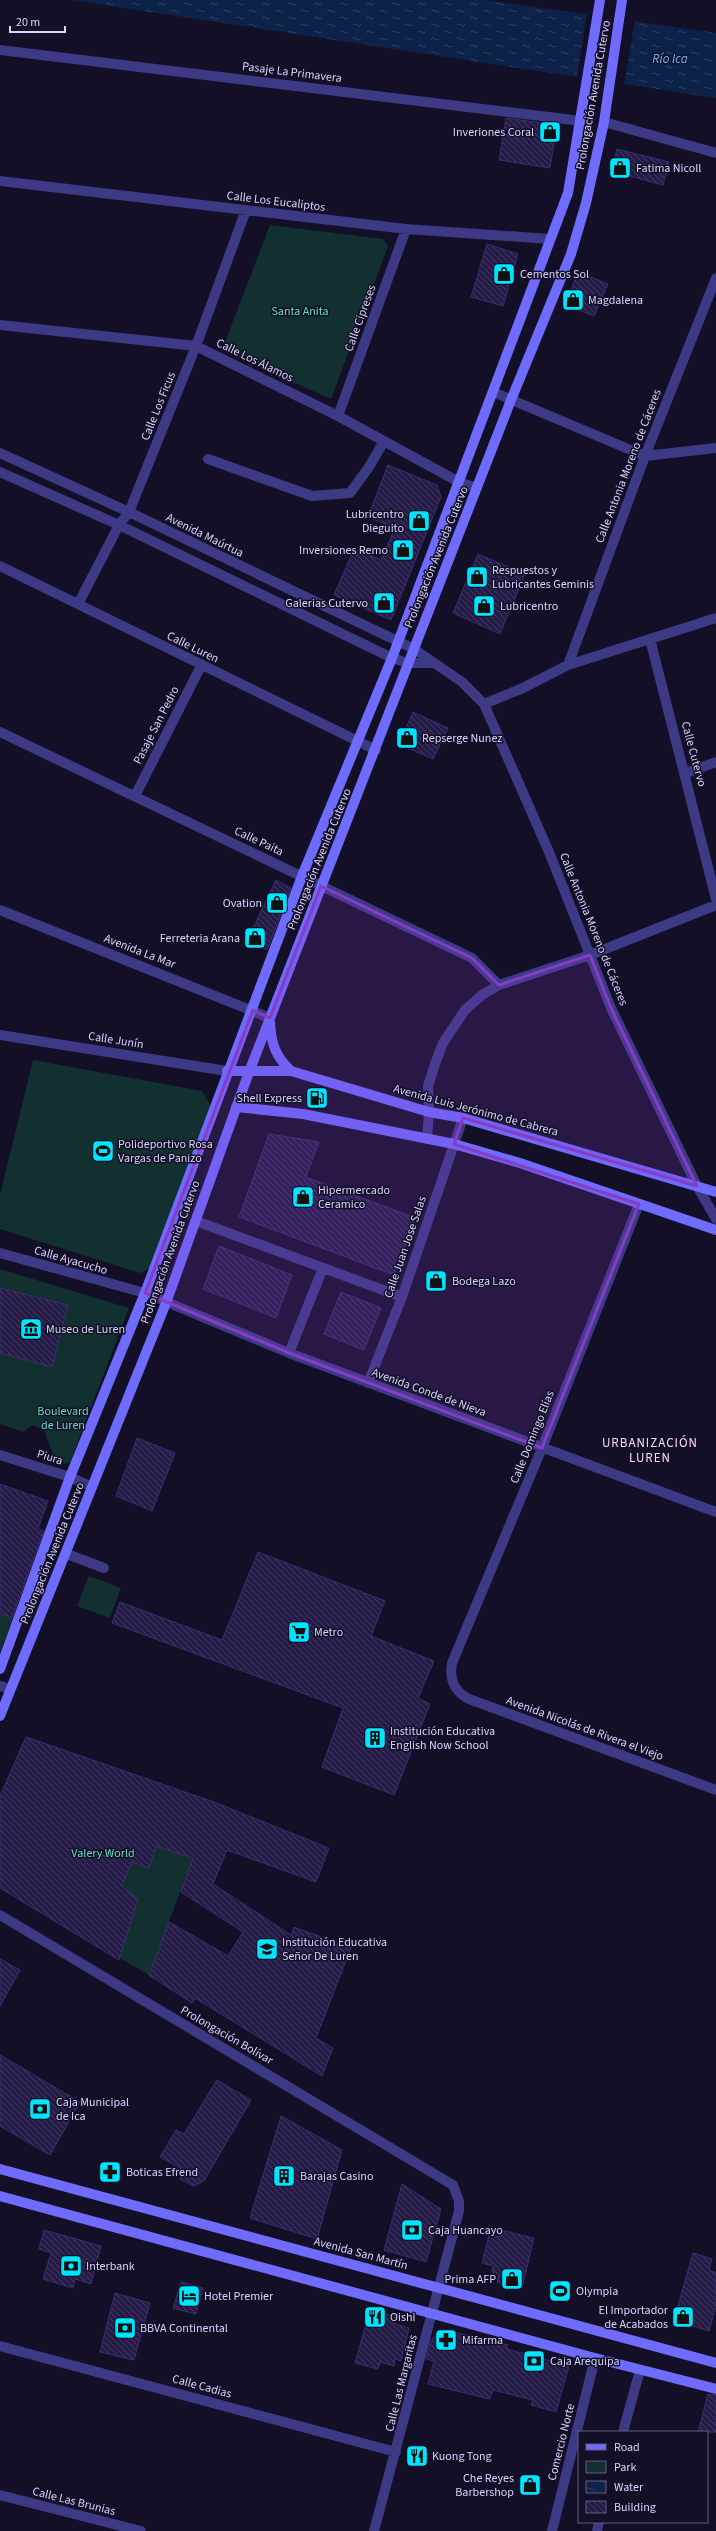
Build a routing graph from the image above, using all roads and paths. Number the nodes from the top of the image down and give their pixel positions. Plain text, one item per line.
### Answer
1 (600, 0) edge
2 (622, 0) edge
3 (0, 50) edge
4 (581, 121) junction
5 (604, 122) junction
6 (716, 154) edge
7 (0, 181) edge
8 (246, 210) junction
9 (406, 229) junction
10 (550, 240) junction
11 (716, 278) edge
12 (0, 324) edge
13 (196, 346) junction
14 (493, 392) junction
15 (511, 400) junction
16 (338, 416) junction
17 (384, 441) junction
18 (716, 448) edge
19 (0, 453) edge
20 (645, 456) junction
21 (208, 458) dead end
22 (0, 472) edge
23 (459, 482) junction
24 (477, 488) junction
25 (129, 512) junction
26 (119, 525) junction
27 (0, 566) edge
28 (78, 604) junction
29 (716, 618) edge
30 (650, 640) junction
31 (397, 643) junction
32 (414, 649) junction
33 (392, 658) junction
34 (408, 663) junction
35 (433, 663) junction
36 (568, 665) junction
37 (201, 666) junction
38 (484, 704) junction
39 (0, 732) edge
40 (359, 743) junction
41 (376, 750) junction
42 (716, 762) edge
43 (686, 773) junction
44 (135, 796) junction
45 (302, 876) junction
46 (321, 886) junction
47 (716, 899) edge
48 (716, 905) edge
49 (0, 910) edge
50 (590, 955) junction
51 (499, 985) junction
52 (253, 1010) junction
53 (270, 1018) junction
54 (0, 1035) edge
55 (291, 1070) junction
56 (227, 1071) junction
57 (249, 1072) junction
58 (236, 1107) junction
59 (430, 1112) junction
60 (463, 1118) junction
61 (427, 1139) junction
62 (454, 1144) junction
63 (697, 1186) junction
64 (716, 1192) edge
65 (639, 1204) junction
66 (716, 1218) edge
67 (196, 1221) junction
68 (716, 1230) edge
69 (0, 1253) edge
70 (323, 1268) junction
71 (140, 1293) junction
72 (402, 1297) junction
73 (166, 1303) junction
74 (289, 1353) junction
75 (368, 1383) junction
76 (542, 1448) junction
77 (0, 1455) edge
78 (70, 1477) junction
79 (92, 1487) junction
80 (716, 1512) edge
81 (67, 1554) junction
82 (104, 1568) dead end
83 (0, 1669) edge
84 (452, 1681) joint
85 (0, 1686) edge
86 (10, 1690) junction
87 (0, 1716) edge
88 (716, 1790) edge
89 (0, 1915) edge
90 (0, 2169) edge
91 (441, 2178) joint
92 (0, 2196) edge
93 (439, 2287) junction
94 (432, 2312) junction
95 (0, 2346) edge
96 (595, 2358) junction
97 (716, 2363) edge
98 (640, 2370) junction
99 (716, 2389) edge
100 (623, 2431) edge
101 (396, 2452) junction
102 (0, 2495) edge
103 (141, 2531) edge
104 (374, 2531) edge
105 (552, 2531) edge

1 - 4 street, Prolongación Avenida Cutervo
2 - 5 street, Prolongación Avenida Cutervo
3 - 4 street, Pasaje La Primavera
4 - 10 street, Prolongación Avenida Cutervo
5 - 6 street
5 - 15 street, Prolongación Avenida Cutervo
7 - 8 street, Calle Los Eucaliptos
8 - 9 street, Calle Los Eucaliptos
8 - 13 street, Calle Los Ficus
9 - 10 street, Calle Los Eucaliptos
9 - 16 street, Calle Cipreses
10 - 14 street, Prolongación Avenida Cutervo
11 - 20 street, Calle Antonia Moreno de Cáceres
12 - 13 street, Calle Los Álamos
13 - 16 street, Calle Los Álamos
13 - 25 street, Calle Los Ficus
14 - 15 street
14 - 23 street, Prolongación Avenida Cutervo
15 - 20 street
15 - 24 street, Prolongación Avenida Cutervo
16 - 17 street, Calle Los Álamos
17 - 21 street
17 - 23 street, Calle Los Álamos
18 - 20 street
19 - 25 street, Avenida Maúrtua
20 - 36 street, Calle Antonia Moreno de Cáceres
22 - 26 street
23 - 24 street, Calle Los Álamos
23 - 31 street, Prolongación Avenida Cutervo
24 - 32 street, Prolongación Avenida Cutervo
25 - 26 street, Calle Los Ficus
25 - 31 street, Avenida Maúrtua
26 - 28 street, Calle Los Ficus
26 - 33 street
27 - 28 street, Calle Luren
28 - 37 street, Calle Luren
29 - 30 street
30 - 36 street
30 - 43 street, Calle Cutervo
31 - 32 street, Avenida Maúrtua
31 - 33 street, Prolongación Avenida Cutervo
32 - 34 street, Prolongación Avenida Cutervo
32 - 35 street, Calle Antonia Moreno de Cáceres
33 - 34 street
33 - 40 street, Prolongación Avenida Cutervo
34 - 35 street
34 - 41 street, Prolongación Avenida Cutervo
35 - 38 street, Calle Antonia Moreno de Cáceres
36 - 38 street
37 - 40 street, Calle Luren
37 - 44 street, Pasaje San Pedro
38 - 50 street, Calle Antonia Moreno de Cáceres
39 - 44 street, Calle Paita
40 - 41 street, Calle Luren
40 - 45 street, Prolongación Avenida Cutervo
41 - 46 street, Prolongación Avenida Cutervo
42 - 43 street
43 - 47 street, Calle Cutervo
44 - 45 street, Calle Paita
45 - 46 street, Calle Paita
45 - 52 street, Prolongación Avenida Cutervo
46 - 51 street, Calle Paita
46 - 53 street, Prolongación Avenida Cutervo
48 - 50 street
49 - 52 street, Avenida La Mar
50 - 51 street
50 - 63 street, Calle Antonia Moreno de Cáceres
51 - 59 street
52 - 53 street, Avenida La Mar
52 - 56 street, Prolongación Avenida Cutervo
53 - 55 street
53 - 57 street, Prolongación Avenida Cutervo
54 - 56 street, Calle Junín
55 - 57 street, Avenida Luis Jerónimo de Cabrera
55 - 59 street, Avenida Luis Jerónimo de Cabrera
56 - 57 street, Avenida Luis Jerónimo de Cabrera
56 - 71 street, Prolongación Avenida Cutervo
57 - 58 street, Prolongación Avenida Cutervo
58 - 61 street
58 - 67 street, Prolongación Avenida Cutervo
59 - 60 street, Avenida Luis Jerónimo de Cabrera
59 - 61 street
60 - 62 street, Calle Juan Jose Salas
60 - 63 street, Avenida Luis Jerónimo de Cabrera
61 - 62 street
62 - 65 street
62 - 72 street, Calle Juan Jose Salas
63 - 64 street, Avenida Luis Jerónimo de Cabrera
63 - 66 street, Calle Antonia Moreno de Cáceres
65 - 68 street
65 - 76 street, Calle Domingo Elías
67 - 70 street
67 - 73 street, Prolongación Avenida Cutervo
69 - 71 street, Calle Ayacucho
70 - 72 street
70 - 74 street
71 - 73 street, Avenida Conde de Nieva
71 - 78 street, Prolongación Avenida Cutervo
72 - 75 street, Calle Juan Jose Salas
73 - 74 street, Avenida Conde de Nieva
73 - 79 street, Prolongación Avenida Cutervo
74 - 75 street, Avenida Conde de Nieva
75 - 76 street, Avenida Conde de Nieva
76 - 80 street, Avenida Conde de Nieva
76 - 84 street, Calle Domingo Elías
77 - 78 street, Piura
78 - 79 street, Piura
78 - 83 street, Prolongación Avenida Cutervo
79 - 81 street, Prolongación Avenida Cutervo
81 - 82 street
81 - 86 street, Prolongación Avenida Cutervo
84 - 88 street, Avenida Nicolás de Rivera el Viejo
85 - 86 street
86 - 87 street, Prolongación Avenida Cutervo
89 - 91 street, Prolongación Bolívar
90 - 93 street, Avenida San Martín
91 - 93 street, Calle Las Margaritas
92 - 94 street
93 - 94 street, Calle Las Margaritas
93 - 97 street, Avenida San Martín
94 - 96 street
94 - 101 street, Calle Las Margaritas
95 - 101 street, Calle Cadias
96 - 98 street
96 - 105 street, Comercio Norte
98 - 99 street
98 - 100 street
101 - 104 street, Calle Las Margaritas
102 - 103 street, Calle Las Brunias

